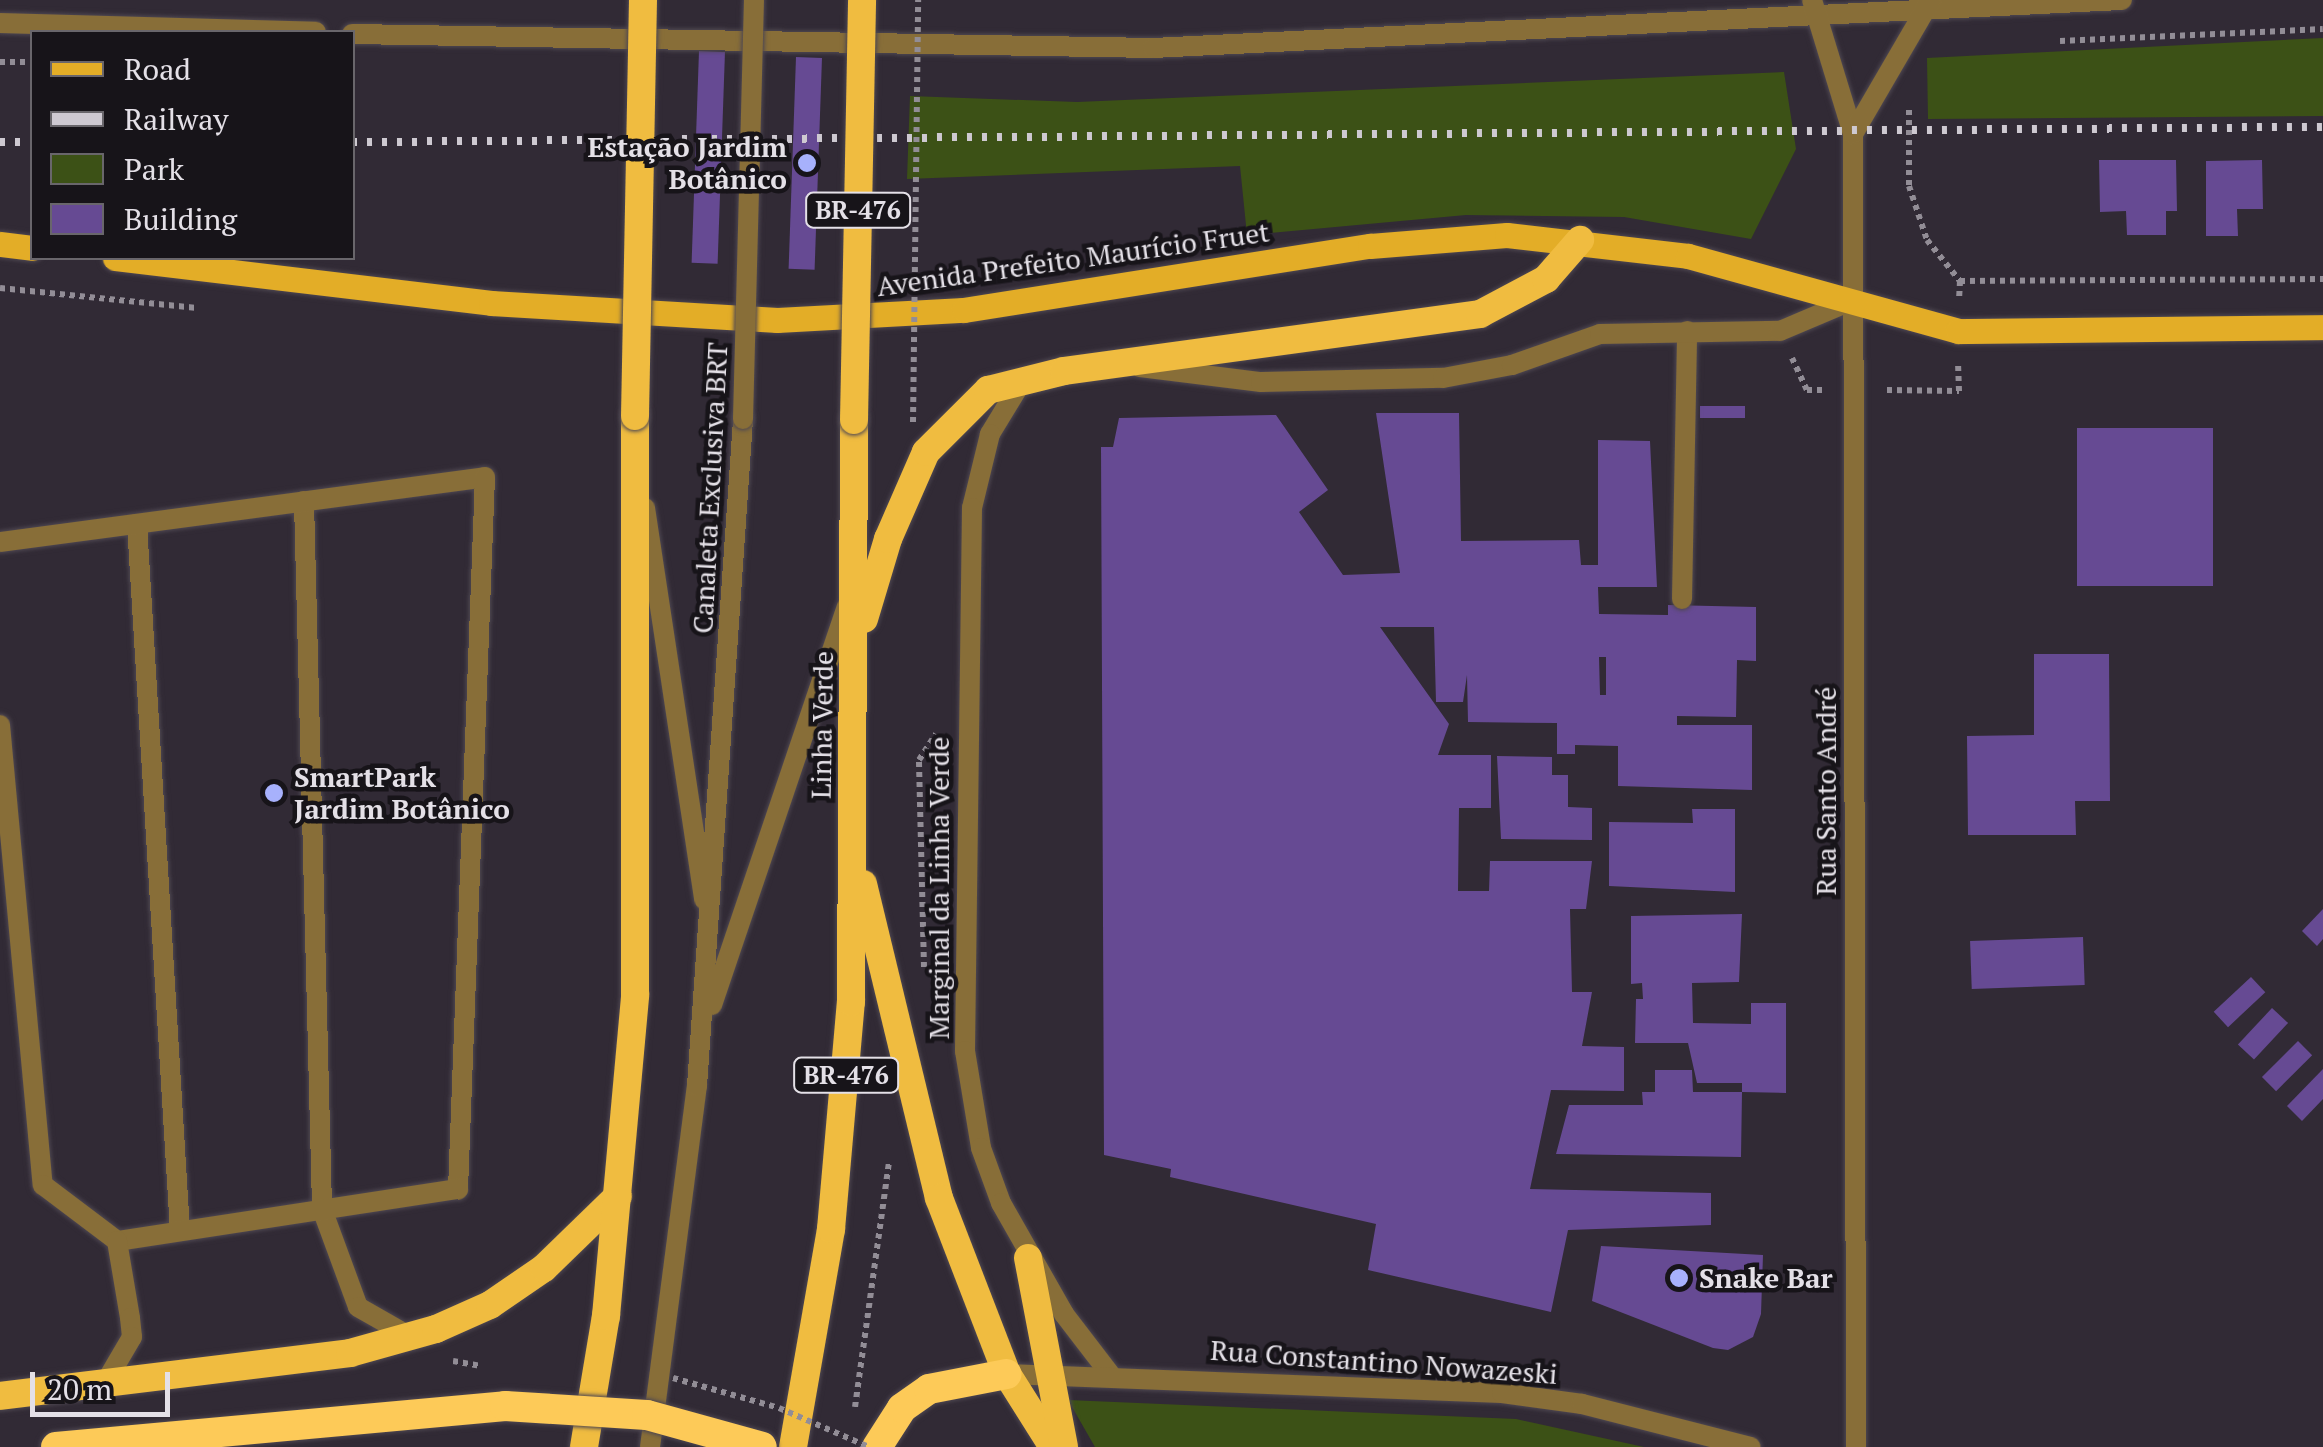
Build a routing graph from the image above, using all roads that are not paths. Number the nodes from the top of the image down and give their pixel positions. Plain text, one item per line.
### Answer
1 (643, 0) edge
2 (754, 0) edge
3 (862, 0) edge
4 (2122, 0) edge
5 (1928, 6) edge
6 (1814, 8) edge
7 (0, 23) edge
8 (246, 30) edge
9 (355, 34) edge
10 (1853, 134) junction
11 (1580, 240) junction
12 (0, 244) edge
13 (30, 248) edge
14 (131, 260) edge
15 (1853, 300) junction
16 (2323, 327) edge
17 (1687, 331) junction
18 (1116, 364) junction
19 (1024, 378) junction
20 (635, 429) junction
21 (304, 502) junction
22 (137, 524) junction
23 (0, 542) edge
24 (856, 582) junction
25 (1682, 599) dead end
26 (856, 644) junction
27 (0, 725) edge
28 (853, 837) junction
29 (710, 937) junction
30 (701, 1036) junction
31 (618, 1196) junction
32 (322, 1209) junction
33 (180, 1231) junction
34 (116, 1240) junction
35 (1028, 1258) junction
36 (409, 1336) junction
37 (1007, 1374) junction
38 (1046, 1374) junction
39 (1110, 1374) junction
40 (105, 1383) junction
41 (0, 1396) edge
42 (56, 1447) edge
43 (584, 1447) edge
44 (650, 1447) edge
45 (762, 1447) edge
46 (793, 1447) edge
47 (877, 1447) edge
48 (1053, 1447) edge
49 (1064, 1447) edge
50 (1751, 1447) edge
51 (1856, 1447) edge

1 - 20 highway, bridge
2 - 29 street, Canaleta Exclusiva BRT, bridge
3 - 24 highway, Linha Verde / BR-476, bridge
4 - 5 street
5 - 6 street
5 - 10 street, Rua Santo André
6 - 9 street
6 - 10 street, Rua Santo André
7 - 8 street
10 - 15 street, Rua Santo André
11 - 14 main road, Avenida Prefeito Maurício Fruet
11 - 15 main road, Avenida Prefeito Maurício Fruet
11 - 18 highway
12 - 13 main road
15 - 16 main road, Avenida Prefeito Maurício Fruet
15 - 17 street
15 - 51 street, Rua Santo André
17 - 18 street
17 - 25 street
18 - 19 highway
19 - 26 highway
19 - 35 street, Marginal da Linha Verde
20 - 29 street, Canaleta Exclusiva BRT
20 - 31 highway
21 - 22 street
21 - 32 street
21 - 32 street
22 - 23 street
22 - 33 street
24 - 26 highway, Linha Verde / BR-476
24 - 30 street, Canaleta Exclusiva BRT
26 - 28 highway, Linha Verde / BR-476
27 - 34 street
28 - 37 highway
28 - 46 highway, Linha Verde / BR-476
29 - 30 street, Canaleta Exclusiva BRT
30 - 44 street, Canaleta Exclusiva BRT
31 - 36 highway
31 - 43 highway
32 - 33 street
32 - 36 street
33 - 34 street
34 - 40 street
35 - 38 highway
35 - 39 street, Marginal da Linha Verde
36 - 40 highway
37 - 38 street, Rua Constantino Nowazeski
37 - 47 highway
37 - 48 highway
38 - 39 street, Rua Constantino Nowazeski
38 - 49 highway
39 - 50 street, Rua Constantino Nowazeski
40 - 41 highway
42 - 45 highway, bridge

